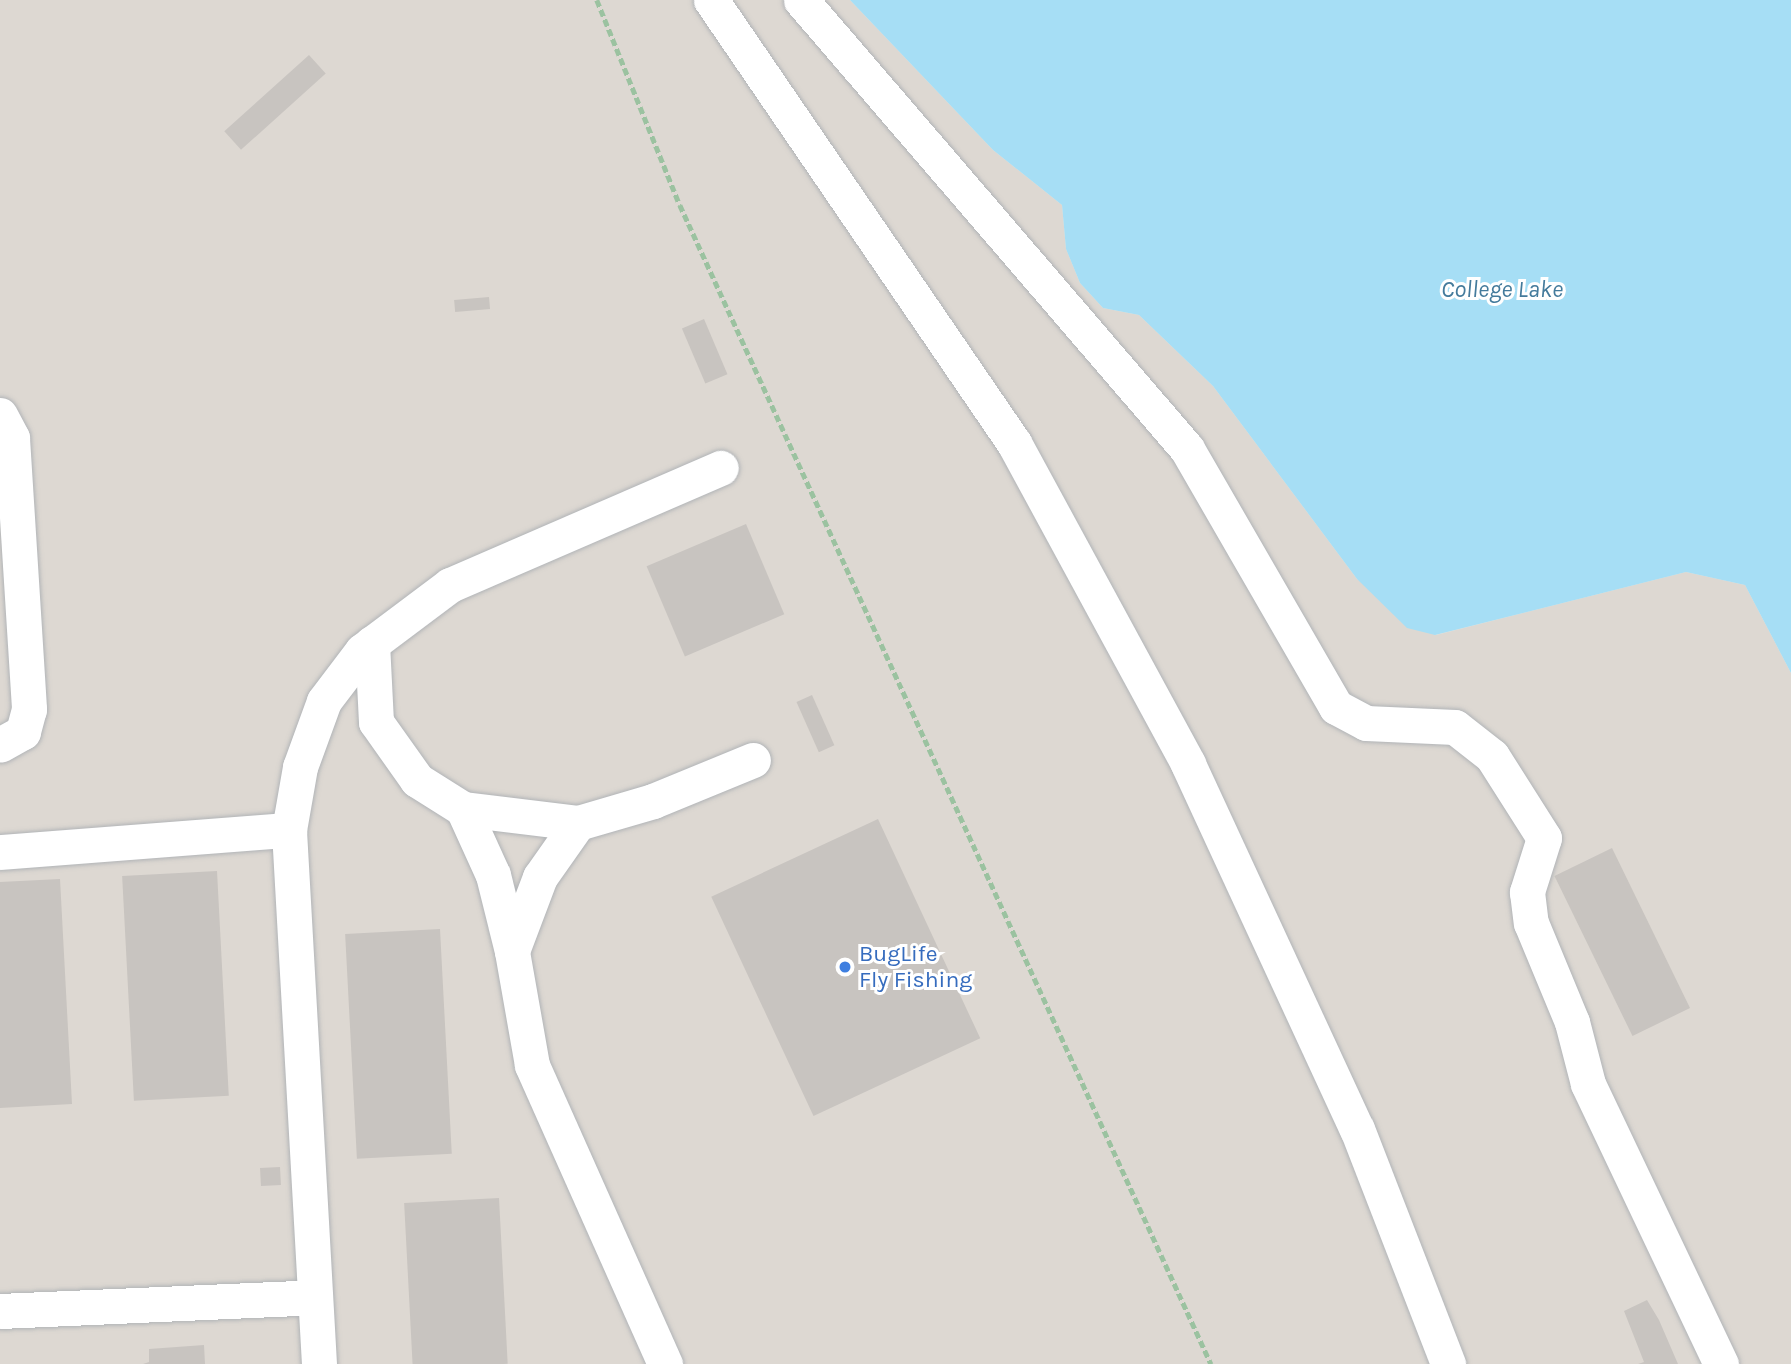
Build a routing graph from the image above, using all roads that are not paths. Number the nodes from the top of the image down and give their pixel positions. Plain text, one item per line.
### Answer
1 (711, 0) edge
2 (801, 0) edge
3 (0, 415) edge
4 (721, 468) dead end
5 (372, 643) junction
6 (0, 745) edge
7 (753, 760) dead end
8 (463, 809) junction
9 (578, 822) junction
10 (289, 830) junction
11 (0, 852) edge
12 (512, 951) junction
13 (315, 1297) junction
14 (0, 1311) edge
15 (319, 1364) edge
16 (665, 1364) edge
17 (1448, 1364) edge
18 (1721, 1364) edge

1 - 17 lane
2 - 18 lane
3 - 6 lane
4 - 5 lane
5 - 8 lane
5 - 10 lane
7 - 9 lane
8 - 9 lane
8 - 12 lane
9 - 12 lane
10 - 11 lane
10 - 13 lane
12 - 16 lane
13 - 14 lane
13 - 15 lane

